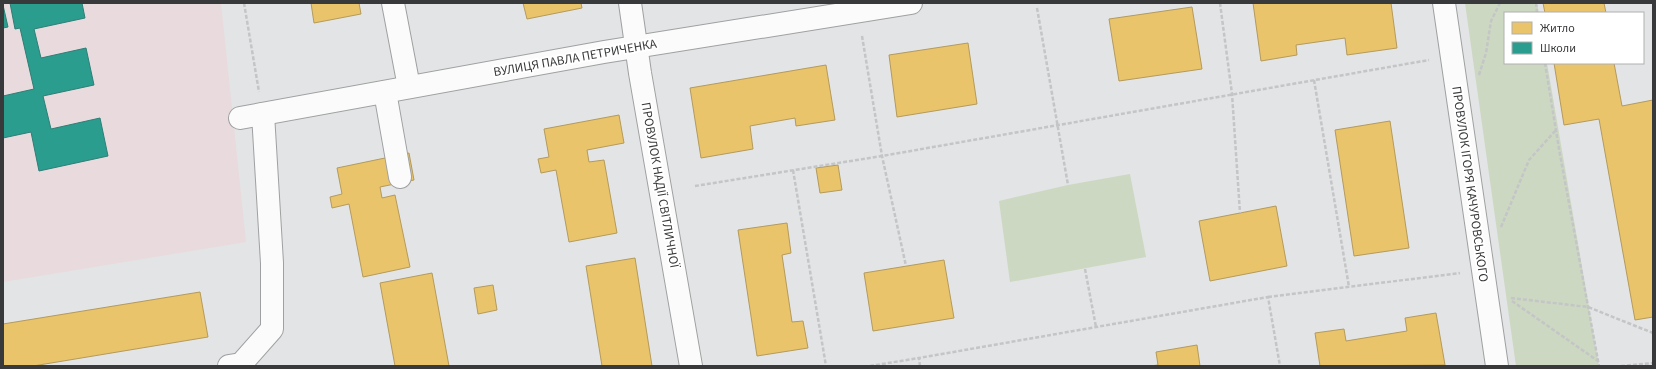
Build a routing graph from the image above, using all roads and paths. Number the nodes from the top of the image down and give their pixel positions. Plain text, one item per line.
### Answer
1 (244, 3) edge
2 (393, 3) edge
3 (630, 3) edge
4 (911, 3) edge
5 (1220, 3) edge
6 (1444, 3) edge
7 (1500, 3) edge
8 (1038, 8) dead end
9 (862, 36) dead end
10 (637, 47) junction
11 (1431, 59) dead end
12 (1545, 64) edge
13 (1478, 78) dead end
14 (1314, 80) junction
15 (409, 88) junction
16 (385, 92) junction
17 (1232, 94) junction
18 (263, 114) junction
19 (240, 118) dead end
20 (1058, 125) junction
21 (1556, 129) junction
22 (882, 156) junction
23 (793, 170) junction
24 (400, 177) dead end
25 (1068, 185) dead end
26 (695, 186) dead end
27 (1240, 213) dead end
28 (1500, 229) dead end
29 (906, 266) dead end
30 (1085, 269) dead end
31 (1462, 273) dead end
32 (1349, 287) junction
33 (1268, 297) junction
34 (1588, 307) junction
35 (1096, 327) junction
36 (1653, 333) edge
37 (919, 358) junction
38 (1598, 361) junction
39 (1653, 363) edge
40 (229, 366) edge
41 (691, 366) edge
42 (826, 366) edge
43 (870, 366) edge
44 (920, 366) edge
45 (1280, 366) edge
46 (1496, 366) edge
47 (1599, 366) edge
48 (1621, 366) edge

1 - 18 path
2 - 15 street
3 - 10 street, ПРОВУЛОК НАДІЇ СВІТЛИЧНОЇ
4 - 10 street, ВУЛИЦЯ ПАВЛА ПЕТРИЧЕНКА
5 - 17 path
6 - 46 street, ПРОВУЛОК ІГОРЯ КАЧУРОВСЬКОГО
7 - 13 path
8 - 20 path
9 - 22 path
10 - 15 street, ВУЛИЦЯ ПАВЛА ПЕТРИЧЕНКА
10 - 41 street, ПРОВУЛОК НАДІЇ СВІТЛИЧНОЇ
11 - 14 path
12 - 21 path
14 - 17 path
14 - 32 path
15 - 16 street, ВУЛИЦЯ ПАВЛА ПЕТРИЧЕНКА
16 - 18 street, ВУЛИЦЯ ПАВЛА ПЕТРИЧЕНКА
16 - 24 street
17 - 20 path
17 - 27 path
18 - 19 street, ВУЛИЦЯ ПАВЛА ПЕТРИЧЕНКА
18 - 40 street
20 - 22 path
20 - 25 path
21 - 28 path
21 - 34 path
22 - 23 path
22 - 29 path
23 - 26 path
23 - 42 path
30 - 35 path
31 - 32 path
32 - 33 path
33 - 35 path
33 - 45 path
34 - 36 path
34 - 38 path
34 - 38 path
35 - 37 path
37 - 43 path
37 - 44 path
38 - 47 path
39 - 48 path

